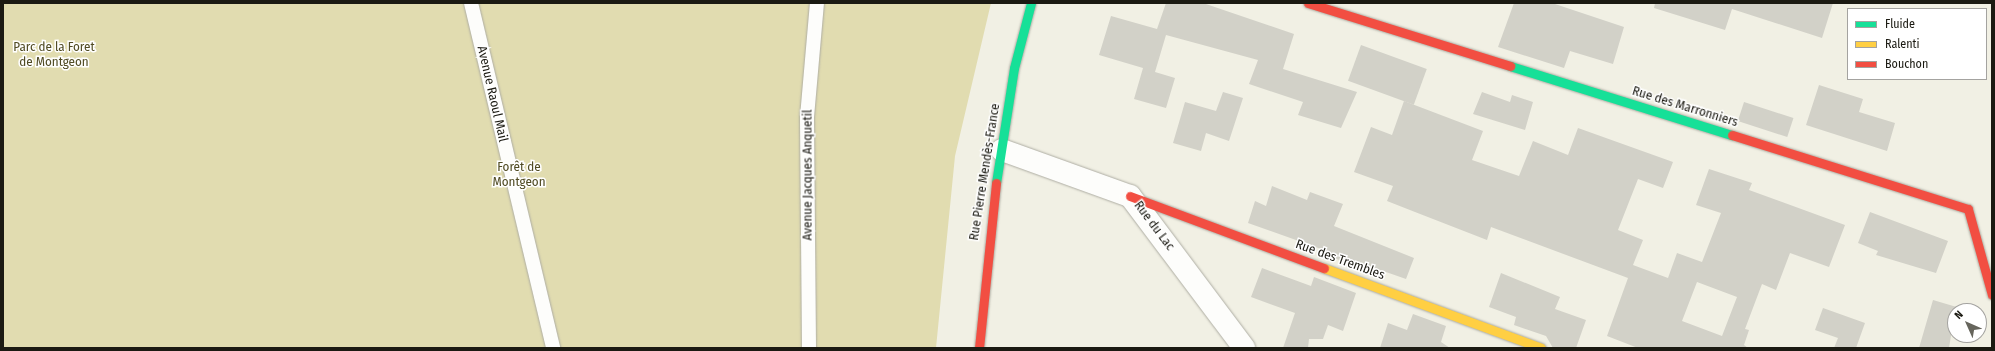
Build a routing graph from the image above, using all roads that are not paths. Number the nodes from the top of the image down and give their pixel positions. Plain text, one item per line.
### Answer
1 (471, 3) edge
2 (817, 3) edge
3 (1031, 3) edge
4 (1308, 3) edge
5 (1002, 150) junction
6 (1130, 196) junction
7 (1992, 295) edge
8 (553, 348) edge
9 (808, 348) edge
10 (979, 348) edge
11 (1244, 348) edge
12 (1542, 348) edge

1 - 8 lane, Avenue Raoul Mail
2 - 9 lane, Avenue Jacques Anquetil
3 - 5 street, Rue Pierre Mendès-France
4 - 7 street, Rue des Marronniers
5 - 6 street, Rue du Lac
5 - 10 street, Rue Pierre Mendès-France
6 - 11 street, Rue du Lac
6 - 12 street, Rue des Trembles

